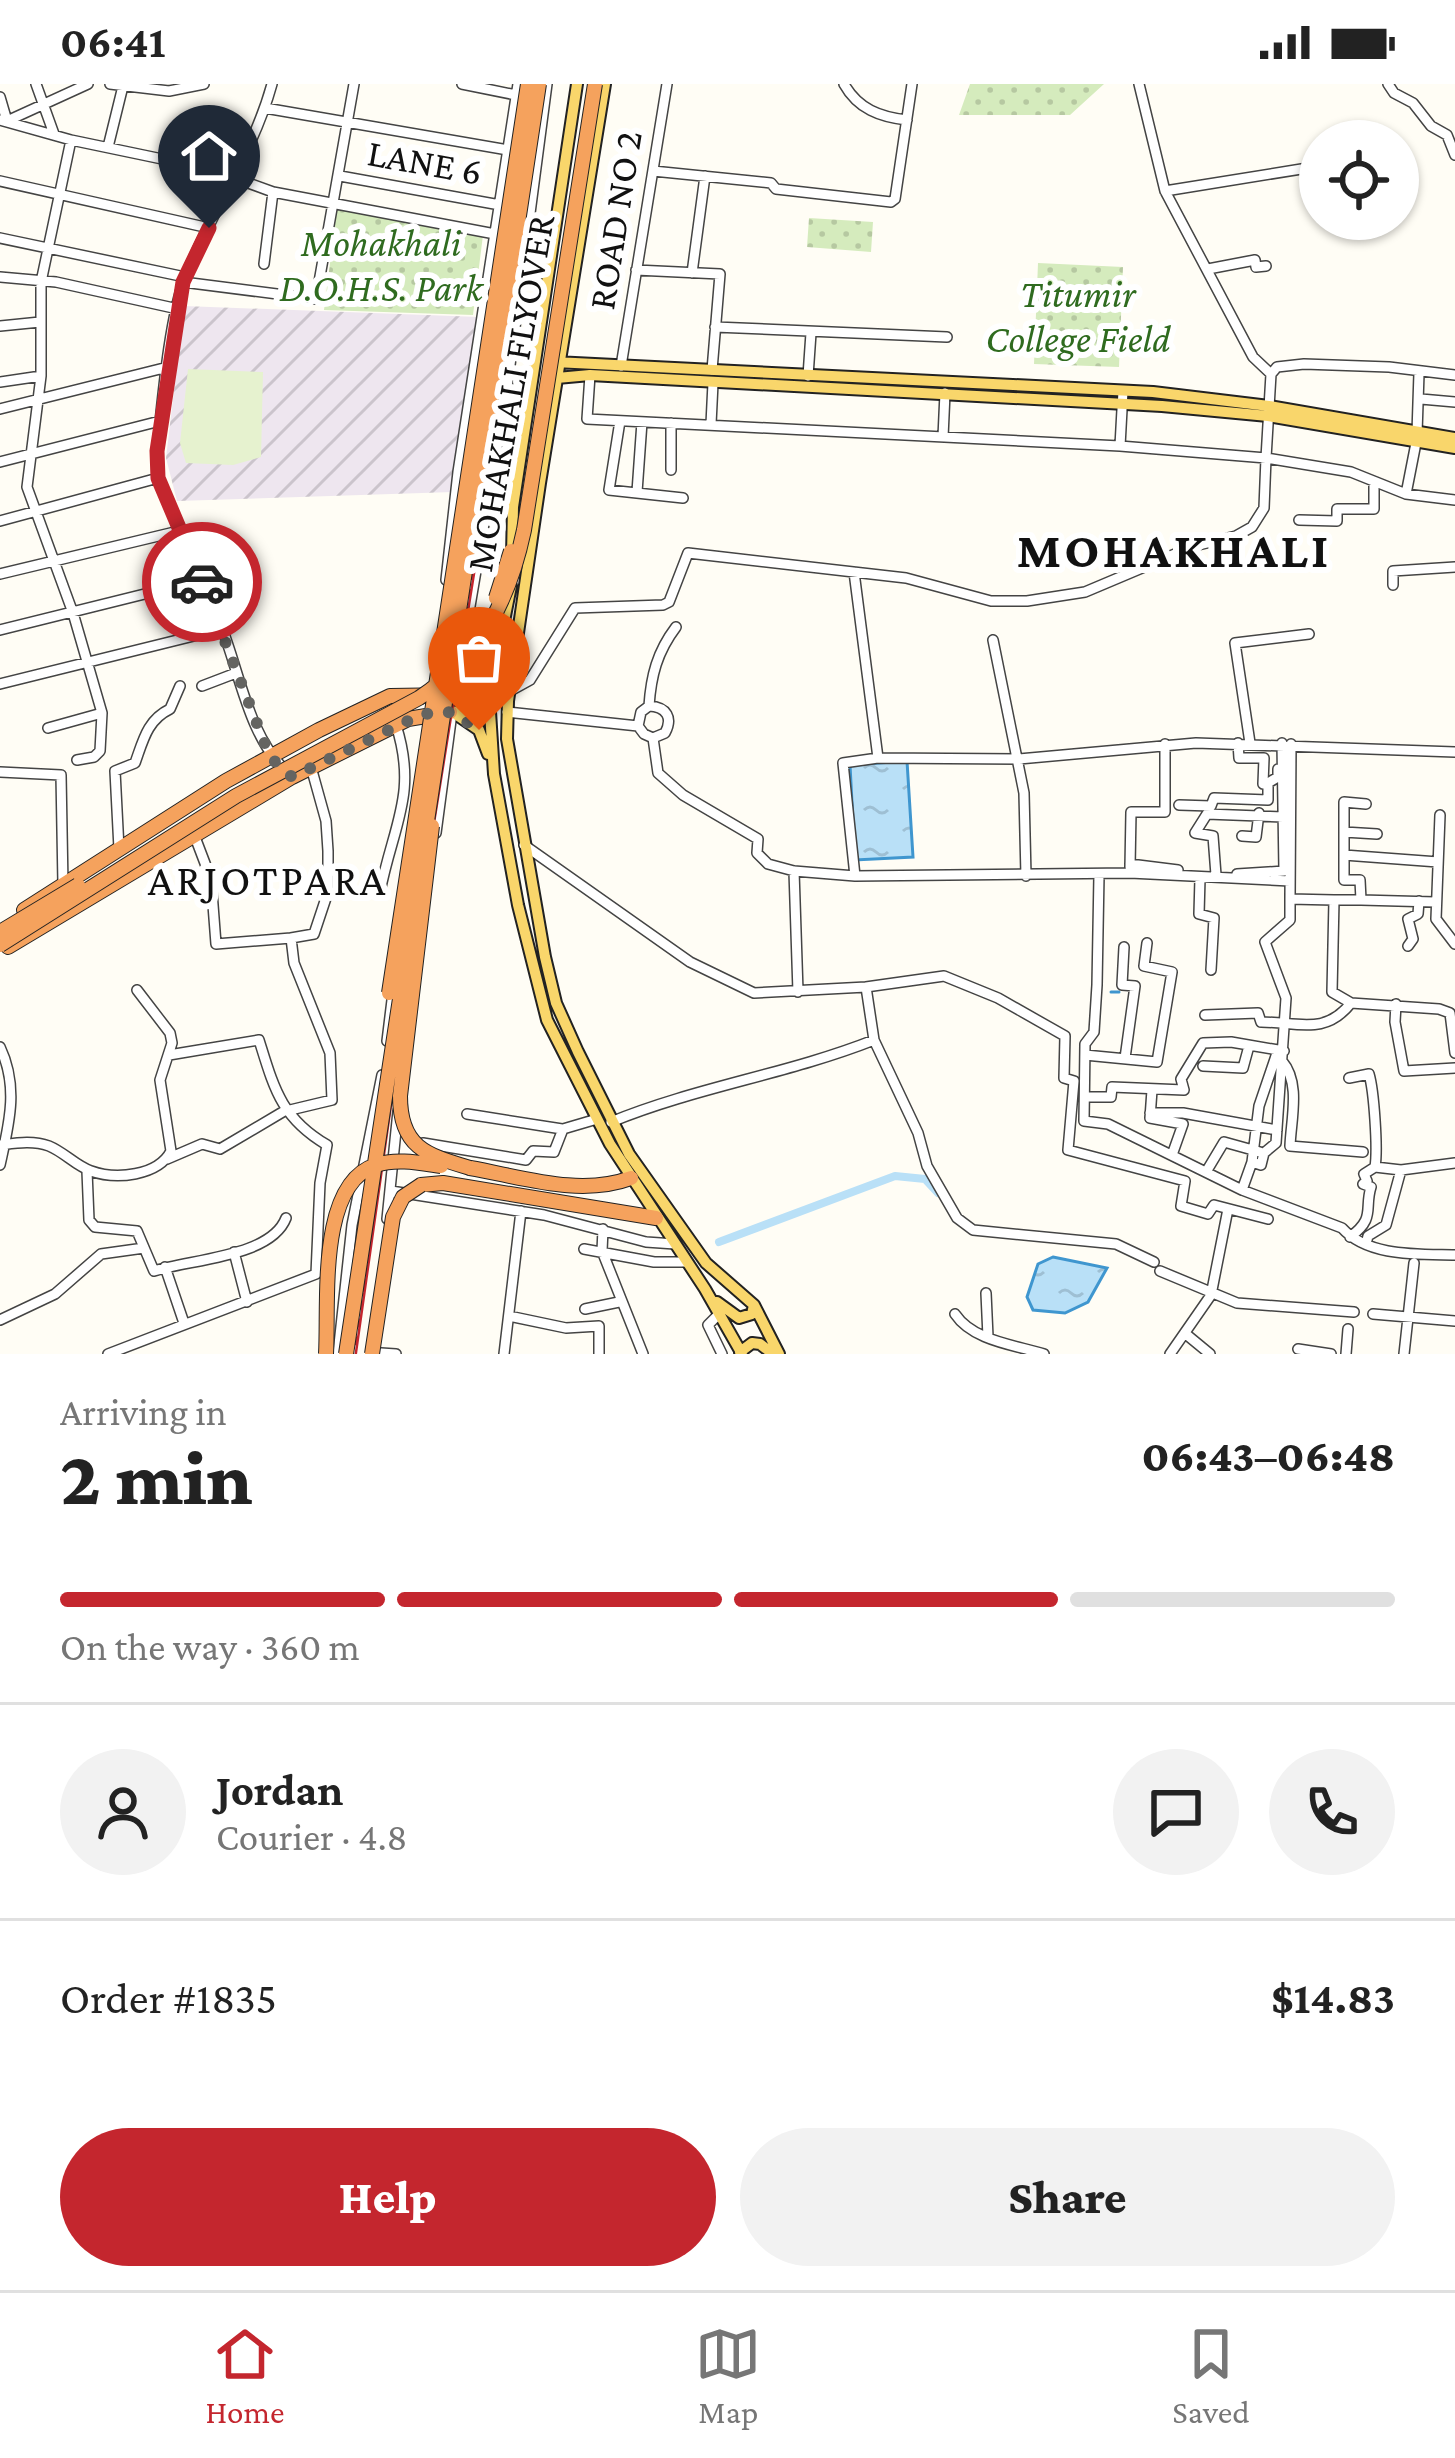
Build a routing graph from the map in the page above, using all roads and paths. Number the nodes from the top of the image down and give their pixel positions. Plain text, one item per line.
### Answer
1 (36, 84) edge
2 (88, 84) edge
3 (110, 84) edge
4 (204, 84) edge
5 (272, 84) edge
6 (354, 84) edge
7 (462, 84) edge
8 (543, 84) edge
9 (577, 84) edge
10 (591, 84) edge
11 (605, 84) edge
12 (667, 84) edge
13 (844, 84) edge
14 (913, 84) edge
15 (1139, 84) edge
16 (1388, 84) edge
17 (123, 86) edge
18 (521, 88) edge
19 (0, 97) edge
20 (43, 104) junction
21 (265, 107) junction
22 (907, 119) junction
23 (348, 120) junction
24 (4, 121) edge
25 (54, 134) junction
26 (71, 140) junction
27 (108, 148) junction
28 (508, 150) junction
29 (1455, 155) edge
30 (1299, 169) edge
31 (652, 171) junction
32 (340, 176) junction
33 (705, 176) junction
34 (230, 177) junction
35 (0, 181) edge
36 (1165, 191) junction
37 (272, 192) junction
38 (59, 195) junction
39 (334, 204) junction
40 (500, 205) junction
41 (209, 228) junction
42 (495, 234) junction
43 (0, 238) edge
44 (47, 250) junction
45 (264, 264) dead end
46 (1267, 266) dead end
47 (1208, 268) junction
48 (636, 270) junction
49 (692, 273) junction
50 (0, 277) edge
51 (184, 280) junction
52 (41, 282) junction
53 (178, 309) junction
54 (40, 322) junction
55 (0, 326) edge
56 (715, 327) junction
57 (811, 333) junction
58 (947, 337) dead end
59 (560, 362) junction
60 (534, 364) junction
61 (620, 366) junction
62 (168, 367) junction
63 (1419, 373) junction
64 (1270, 374) junction
65 (590, 375) junction
66 (1455, 375) edge
67 (41, 376) junction
68 (712, 376) junction
69 (808, 376) junction
70 (558, 378) junction
71 (0, 382) edge
72 (531, 385) junction
73 (945, 393) junction
74 (1122, 397) junction
75 (38, 398) junction
76 (1421, 399) junction
77 (1455, 402) edge
78 (0, 409) edge
79 (1269, 411) junction
80 (160, 422) junction
81 (620, 422) junction
82 (642, 422) junction
83 (671, 423) junction
84 (711, 424) junction
85 (943, 437) junction
86 (1417, 438) junction
87 (1455, 439) edge
88 (1120, 446) junction
89 (1455, 448) edge
90 (29, 455) junction
91 (1266, 458) junction
92 (0, 462) edge
93 (671, 470) dead end
94 (158, 478) junction
95 (1374, 482) junction
96 (638, 492) junction
97 (1406, 494) junction
98 (682, 498) dead end
99 (1455, 500) edge
100 (513, 506) junction
101 (35, 513) junction
102 (1299, 520) dead end
103 (0, 521) edge
104 (179, 531) junction
105 (53, 562) junction
106 (1455, 567) edge
107 (528, 568) junction
108 (854, 572) junction
109 (0, 574) edge
110 (201, 580) junction
111 (1393, 585) dead end
112 (73, 613) junction
113 (467, 624) dead end
114 (676, 627) dead end
115 (222, 629) junction
116 (0, 631) edge
117 (1309, 634) dead end
118 (993, 640) dead end
119 (90, 665) junction
120 (236, 673) junction
121 (0, 684) edge
122 (180, 686) dead end
123 (202, 686) dead end
124 (446, 694) junction
125 (508, 702) junction
126 (489, 703) junction
127 (649, 706) junction
128 (102, 712) junction
129 (448, 712) junction
130 (396, 725) junction
131 (638, 726) junction
132 (48, 728) dead end
133 (653, 738) junction
134 (1244, 743) junction
135 (1165, 744) junction
136 (1287, 744) junction
137 (1455, 752) edge
138 (270, 757) junction
139 (878, 758) junction
140 (1019, 759) junction
141 (76, 760) dead end
142 (311, 767) junction
143 (1278, 768) dead end
144 (0, 772) edge
145 (494, 774) junction
146 (292, 777) junction
147 (432, 783) junction
148 (1268, 784) junction
149 (1366, 804) dead end
150 (1179, 806) dead end
151 (1259, 813) junction
152 (1439, 815) dead end
153 (1283, 817) junction
154 (1344, 832) junction
155 (1377, 834) dead end
156 (1242, 836) dead end
157 (195, 837) junction
158 (524, 845) junction
159 (119, 849) junction
160 (1344, 855) junction
161 (1438, 862) junction
162 (1130, 869) junction
163 (794, 872) junction
164 (1099, 875) junction
165 (1216, 875) junction
166 (855, 876) junction
167 (1026, 876) junction
168 (1200, 878) junction
169 (1290, 881) junction
170 (63, 885) junction
171 (380, 892) dead end
172 (1290, 898) junction
173 (1334, 900) junction
174 (1361, 900) junction
175 (1419, 901) junction
176 (1436, 902) junction
177 (0, 929) edge
178 (291, 938) junction
179 (1147, 943) dead end
180 (1455, 944) edge
181 (1408, 946) dead end
182 (1124, 947) dead end
183 (0, 948) edge
184 (1211, 970) dead end
185 (866, 987) junction
186 (136, 990) dead end
187 (798, 992) junction
188 (1351, 1003) junction
189 (1396, 1004) junction
190 (1205, 1015) dead end
191 (1284, 1022) junction
192 (874, 1040) junction
193 (1249, 1046) junction
194 (0, 1047) edge
195 (1454, 1048) edge
196 (1281, 1054) junction
197 (169, 1055) junction
198 (1085, 1055) junction
199 (1125, 1058) junction
200 (1203, 1066) dead end
201 (1455, 1068) edge
202 (1349, 1078) dead end
203 (1152, 1090) junction
204 (1085, 1096) junction
205 (286, 1110) junction
206 (1150, 1113) junction
207 (467, 1114) dead end
208 (597, 1119) junction
209 (1228, 1121) junction
210 (611, 1123) junction
211 (1258, 1127) junction
212 (563, 1129) junction
213 (1277, 1137) junction
214 (1224, 1142) junction
215 (423, 1143) dead end
216 (2, 1145) edge
217 (1260, 1152) junction
218 (1363, 1152) dead end
219 (1172, 1155) junction
220 (167, 1159) junction
221 (1455, 1163) edge
222 (0, 1165) edge
223 (1375, 1167) junction
224 (470, 1168) junction
225 (1401, 1169) junction
226 (87, 1171) junction
227 (1206, 1172) junction
228 (631, 1178) junction
229 (320, 1183) junction
230 (346, 1188) dead end
231 (1242, 1190) junction
232 (391, 1191) junction
233 (1228, 1209) junction
234 (521, 1211) junction
235 (286, 1218) dead end
236 (656, 1218) junction
237 (1268, 1219) dead end
238 (603, 1229) junction
239 (1350, 1237) junction
240 (674, 1244) junction
241 (1366, 1244) junction
242 (144, 1248) junction
243 (584, 1249) dead end
244 (602, 1251) junction
245 (234, 1252) junction
246 (1455, 1255) edge
247 (686, 1262) junction
248 (1414, 1264) dead end
249 (165, 1268) junction
250 (705, 1289) junction
251 (986, 1293) dead end
252 (1211, 1295) junction
253 (247, 1302) junction
254 (620, 1302) junction
255 (754, 1305) junction
256 (585, 1309) dead end
257 (1354, 1312) dead end
258 (719, 1314) junction
259 (955, 1314) dead end
260 (1373, 1314) dead end
261 (509, 1316) junction
262 (1408, 1317) junction
263 (0, 1320) edge
264 (1455, 1321) edge
265 (184, 1323) junction
266 (1348, 1330) dead end
267 (1187, 1335) junction
268 (988, 1337) junction
269 (1298, 1349) dead end
270 (381, 1353) edge
271 (741, 1353) edge
272 (108, 1354) edge
273 (326, 1354) edge
274 (340, 1354) edge
275 (370, 1354) edge
276 (396, 1354) edge
277 (505, 1354) edge
278 (598, 1354) edge
279 (643, 1354) edge
280 (722, 1354) edge
281 (776, 1354) edge
282 (1044, 1354) edge
283 (1170, 1354) edge
284 (1210, 1354) edge
285 (1331, 1354) edge
286 (1346, 1354) edge
287 (1404, 1354) edge

1 - 20 street
2 - 20 street
3 - 17 street
4 - 17 street
5 - 21 street
6 - 23 street
7 - 18 street
8 - 113 street
8 - 147 highway, bridge
9 - 60 main road
10 - 177 highway, MOHAKHALI FLYOVER, bridge
10 - 183 highway, MOHAKHALI FLYOVER, bridge
11 - 59 main road
12 - 31 street, ROAD NO 2
13 - 22 street
14 - 22 street
15 - 36 street
16 - 29 street
17 - 27 street
18 - 28 street
18 - 274 highway, bridge
19 - 24 street
20 - 24 street
20 - 25 street
21 - 23 street
21 - 34 street
22 - 33 street
23 - 28 street
23 - 32 street
24 - 25 street
25 - 26 street
26 - 27 street
26 - 38 street
27 - 34 street
28 - 40 street
30 - 36 street
31 - 33 street
31 - 48 street, ROAD NO 2
32 - 39 street
32 - 40 street, LANE 6
33 - 49 street
34 - 37 street
34 - 41 street
35 - 38 street
36 - 47 street
37 - 39 street
37 - 45 street
38 - 41 street
38 - 44 street
39 - 42 street
39 - 51 street
40 - 42 street
41 - 51 street
42 - 124 street
43 - 44 street
44 - 51 street
44 - 52 street
46 - 47 street
47 - 64 street
48 - 49 street
48 - 61 street, ROAD NO 2
49 - 56 street
50 - 52 street
51 - 53 street
52 - 53 street
52 - 54 street
53 - 62 street
54 - 55 street
54 - 67 street
56 - 57 street
56 - 68 street
57 - 58 street
57 - 69 street
59 - 60 main road
59 - 61 main road
59 - 70 main road
60 - 72 main road
61 - 68 main road
62 - 75 street
62 - 80 street
63 - 64 street
63 - 66 street
63 - 76 street
64 - 79 street
65 - 68 main road
65 - 70 main road
65 - 81 street
67 - 71 street
67 - 75 street
68 - 69 main road
68 - 73 main road
68 - 84 street
69 - 74 main road
70 - 72 main road
70 - 107 main road
72 - 100 main road
73 - 74 main road
73 - 85 street
74 - 79 main road
74 - 88 street
75 - 78 street
75 - 90 street
76 - 77 street
76 - 86 street
79 - 86 main road
79 - 91 street
80 - 90 street
80 - 94 street
81 - 82 street
81 - 96 street
82 - 83 street
82 - 96 street
83 - 84 street
83 - 93 street
84 - 85 street
85 - 88 street
86 - 87 main road
86 - 89 main road
86 - 97 street
88 - 91 street
90 - 92 street
90 - 101 street
91 - 95 street
91 - 108 street
94 - 101 street
94 - 104 street
95 - 97 street
95 - 102 street
96 - 98 street
97 - 99 street
100 - 124 main road
100 - 126 main road
101 - 103 street
101 - 105 street
104 - 105 street
104 - 110 street
105 - 109 street
105 - 112 street
106 - 111 street
107 - 125 main road
107 - 126 main road
108 - 125 street
108 - 139 street
110 - 112 street
110 - 115 street
112 - 116 street
112 - 119 street
114 - 127 street
115 - 119 street
115 - 120 street
117 - 134 street
118 - 140 street
119 - 121 street
119 - 128 street
120 - 123 street
120 - 138 street
122 - 159 street
124 - 138 highway
125 - 131 street
125 - 158 main road
126 - 129 main road
126 - 145 main road
127 - 131 street
127 - 133 street
128 - 132 street
128 - 141 street
129 - 130 highway
129 - 145 main road
129 - 232 street
129 - 274 street
130 - 142 highway
130 - 171 street
131 - 133 street
133 - 163 street
134 - 135 street
134 - 136 street
134 - 148 street
135 - 140 street
135 - 162 street
136 - 137 street
136 - 153 street
136 - 169 street
138 - 146 street
138 - 159 highway
139 - 140 street
139 - 166 street
140 - 167 street
142 - 146 highway
142 - 178 street
143 - 148 street
144 - 170 street
145 - 208 main road
146 - 157 highway
147 - 224 highway, bridge
147 - 274 highway, bridge
148 - 150 street
149 - 154 street
151 - 153 street
151 - 156 street
151 - 165 street
152 - 161 street
153 - 165 street
154 - 155 street
154 - 160 street
157 - 178 street
157 - 183 highway
158 - 187 street
158 - 210 main road
159 - 170 highway
160 - 161 street
160 - 174 street
161 - 176 street
162 - 164 street
162 - 165 street
162 - 168 street
163 - 166 street
163 - 187 street
164 - 167 street
164 - 198 street
166 - 167 street
168 - 169 street
168 - 184 street
169 - 172 street
170 - 177 highway
172 - 173 street
172 - 191 street
173 - 174 street
173 - 188 street
174 - 175 street
175 - 176 street
175 - 181 street
176 - 180 street
178 - 205 street
179 - 199 street
182 - 199 street
185 - 187 street
185 - 192 street
185 - 233 street
186 - 197 street
188 - 189 street
188 - 191 street
189 - 195 street
189 - 201 street
190 - 191 street
191 - 196 street
192 - 210 street
192 - 252 street
193 - 196 street
193 - 200 street
193 - 203 street
194 - 216 street
196 - 211 street
196 - 213 street
196 - 218 street
197 - 205 street
197 - 220 street
198 - 199 street
198 - 204 street
202 - 223 street
203 - 204 street
203 - 206 street
204 - 219 street
205 - 220 street
205 - 229 street
206 - 209 street
206 - 219 street
207 - 212 street
208 - 212 street
208 - 228 main road
209 - 211 street
209 - 214 street
210 - 255 main road
211 - 213 street
211 - 217 street
212 - 215 street
213 - 217 street
214 - 217 street
214 - 227 street
216 - 222 street
216 - 226 street
217 - 231 street
219 - 227 street
220 - 226 street
221 - 225 street
223 - 225 street
223 - 239 street
224 - 228 highway
224 - 273 highway, bridge
225 - 241 street
226 - 242 street
227 - 231 street
228 - 236 main road
229 - 230 street
229 - 253 street
231 - 239 street
232 - 234 street
232 - 275 street
233 - 237 street
233 - 252 street
234 - 238 street
234 - 261 street
235 - 245 street
236 - 240 main road
236 - 275 highway, bridge
238 - 240 street
238 - 244 street
239 - 241 street
240 - 247 main road
241 - 246 street
242 - 249 street
242 - 263 street
243 - 244 street
244 - 247 street
244 - 254 street
245 - 249 street
245 - 253 street
247 - 250 main road
248 - 262 street
249 - 265 street
250 - 255 main road
250 - 258 main road
251 - 268 street
252 - 257 street
252 - 267 street
253 - 265 street
254 - 256 street
254 - 279 street
255 - 281 main road
258 - 271 main road
258 - 280 street
259 - 268 street
260 - 262 street
261 - 277 street
261 - 278 street
262 - 264 street
262 - 287 street
265 - 272 street
266 - 286 street
267 - 283 street
267 - 284 street
268 - 282 street
269 - 285 street
270 - 276 street
271 - 281 main road

